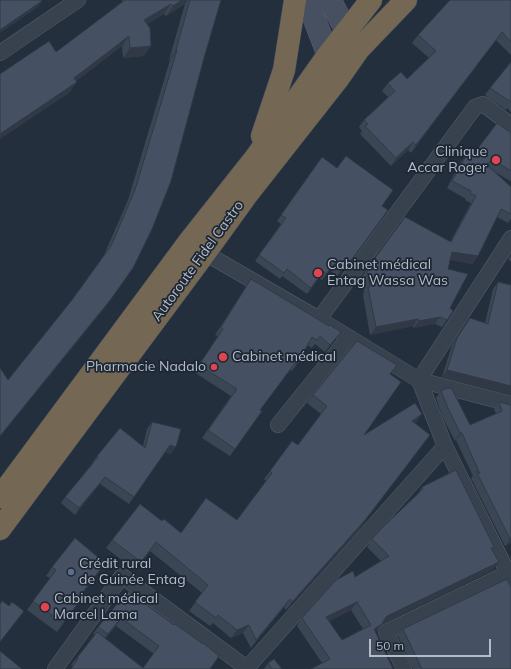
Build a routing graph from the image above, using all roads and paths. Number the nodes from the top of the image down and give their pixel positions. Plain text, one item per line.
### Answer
1 (78, 0) edge
2 (295, 0) edge
3 (307, 0) edge
4 (330, 0) edge
5 (371, 0) edge
6 (406, 0) edge
7 (347, 32) junction
8 (359, 50) junction
9 (0, 53) edge
10 (328, 55) junction
11 (338, 79) junction
12 (511, 125) edge
13 (256, 157) junction
14 (511, 238) edge
15 (206, 253) junction
16 (319, 319) junction
17 (349, 337) junction
18 (419, 380) junction
19 (511, 404) edge
20 (278, 426) dead end
21 (445, 446) junction
22 (0, 497) edge
23 (0, 529) edge
24 (509, 576) edge
25 (248, 668) edge
26 (55, 669) edge
27 (404, 669) edge

1 - 9 street
2 - 13 highway
3 - 10 main road
4 - 7 main road
5 - 7 highway, Autoroute Fidel Castro
6 - 8 highway, Autoroute Fidel Castro
7 - 8 main road
7 - 10 highway, Autoroute Fidel Castro
8 - 11 highway, Autoroute Fidel Castro
10 - 11 main road
10 - 13 highway, Autoroute Fidel Castro
11 - 15 highway, Autoroute Fidel Castro
12 - 16 street
13 - 22 highway, Autoroute Fidel Castro
14 - 18 street
15 - 16 street
15 - 23 highway, Autoroute Fidel Castro
16 - 17 street
17 - 18 street
17 - 20 street
18 - 19 street
18 - 21 street
21 - 24 street
21 - 25 street
24 - 27 street
25 - 26 street

